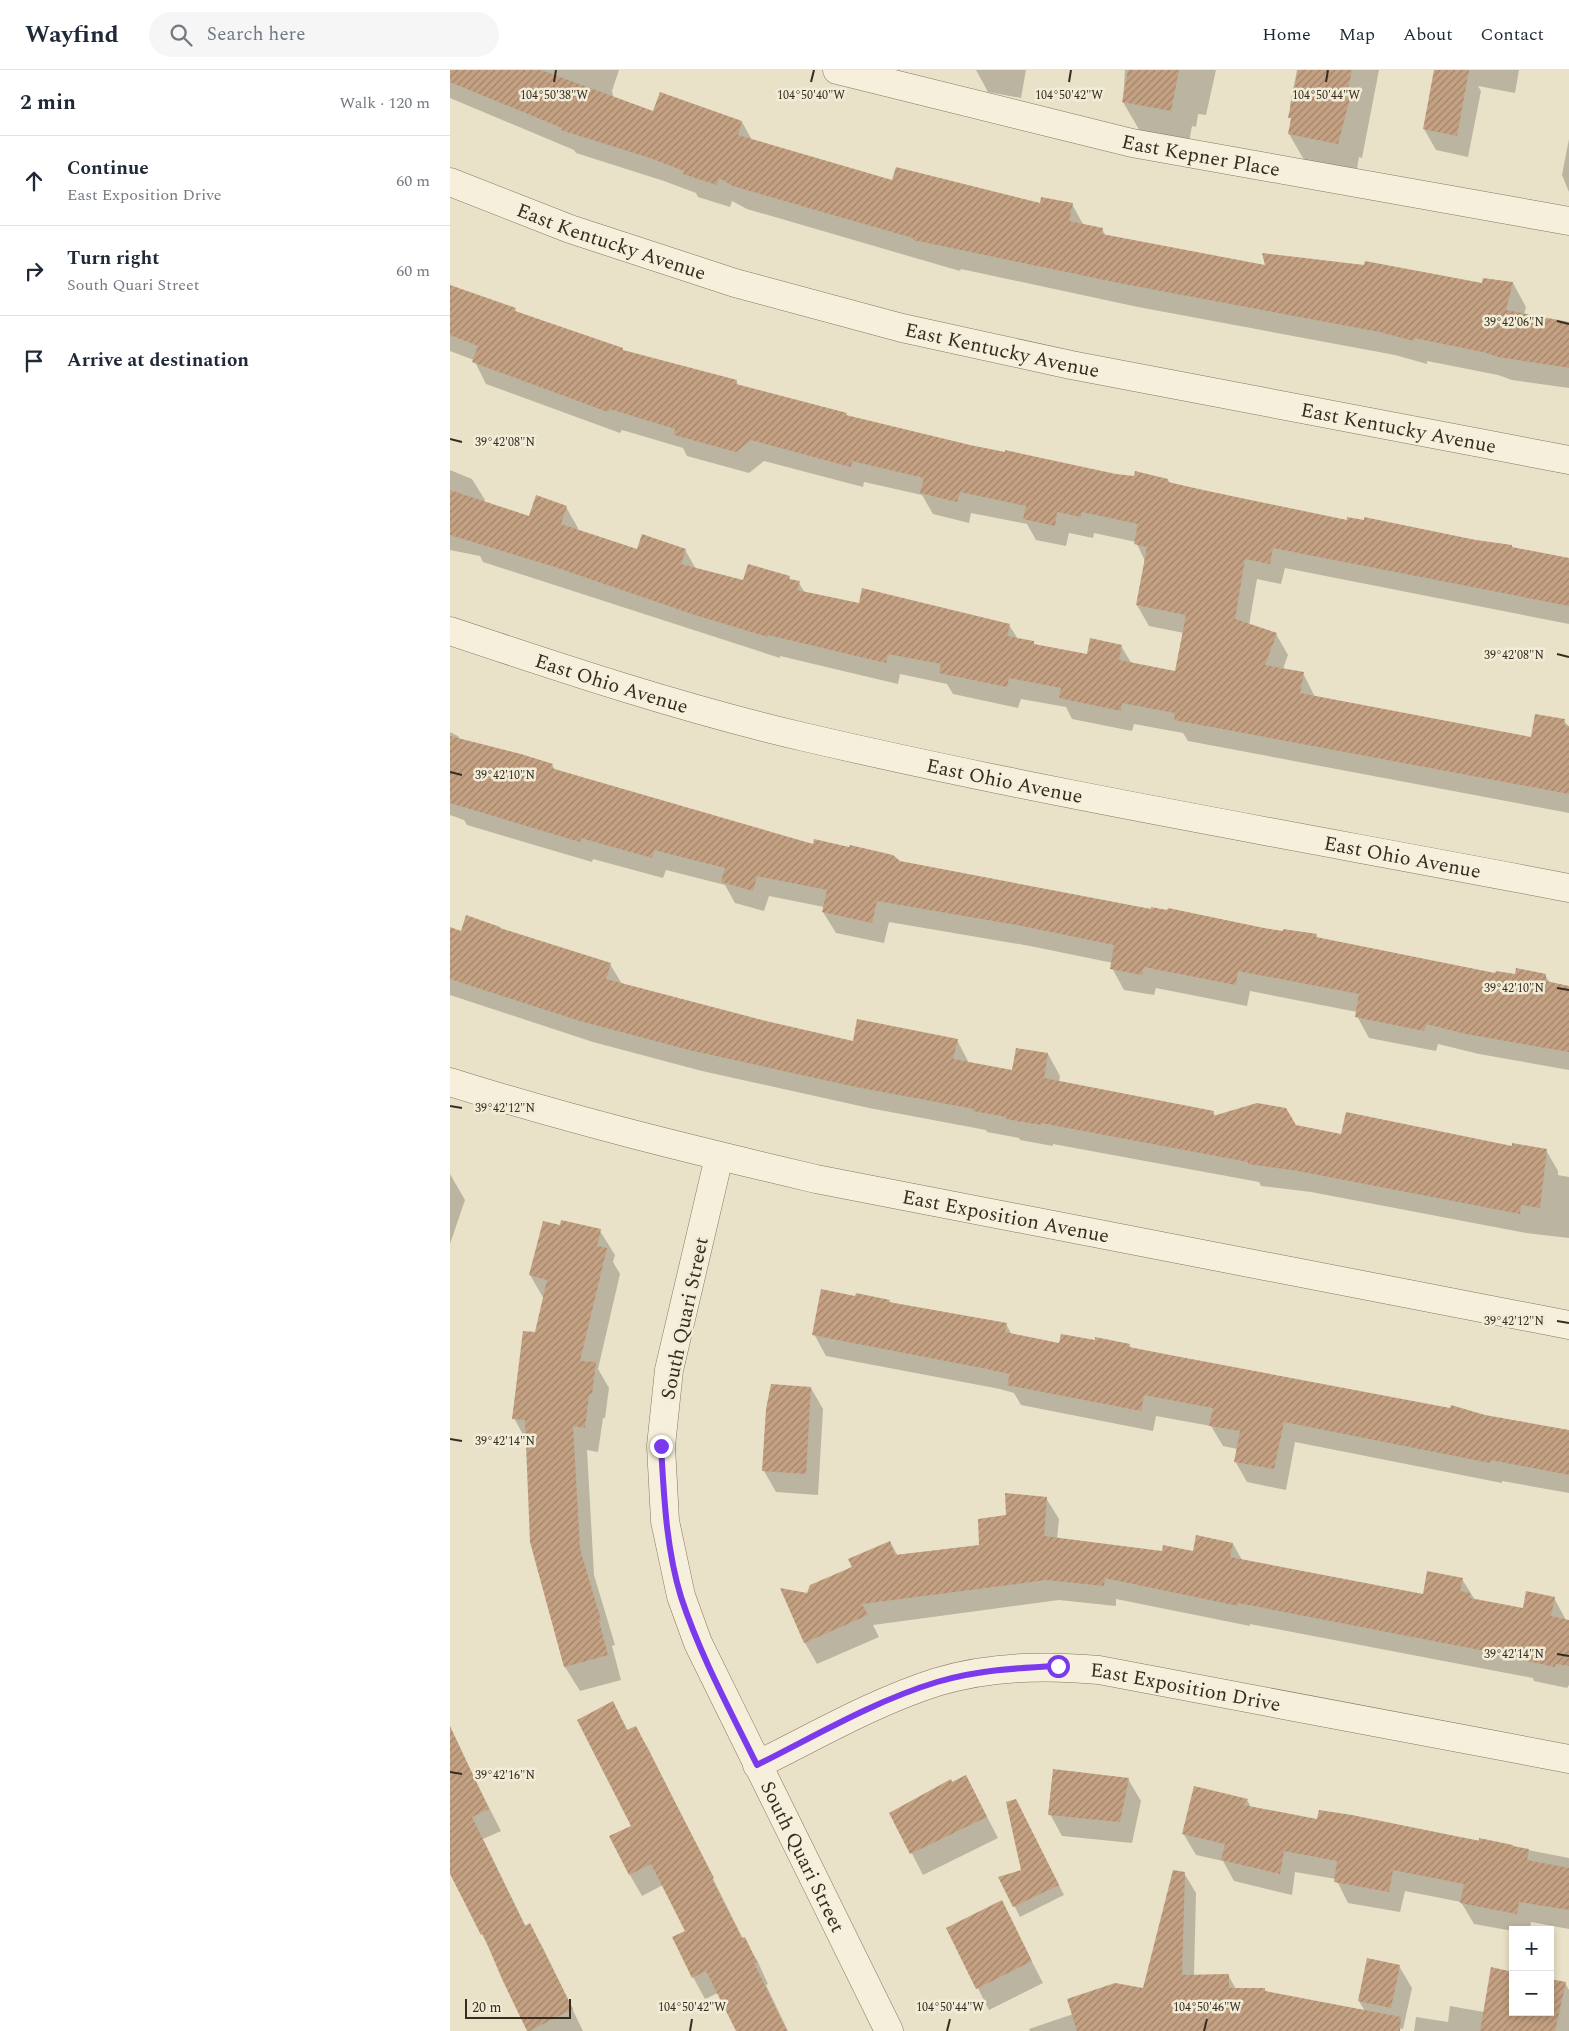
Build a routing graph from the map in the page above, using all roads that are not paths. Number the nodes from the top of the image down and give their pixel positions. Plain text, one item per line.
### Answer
1 (837, 70) edge
2 (450, 182) edge
3 (1569, 222) edge
4 (1569, 460) edge
5 (450, 631) edge
6 (1569, 888) edge
7 (450, 1082) edge
8 (720, 1156) junction
9 (1569, 1324) edge
10 (1569, 1759) edge
11 (757, 1765) junction
12 (889, 2031) edge

1 - 3 street, East Kepner Place
2 - 4 street, East Kentucky Avenue
5 - 6 street, East Ohio Avenue
7 - 8 street, East Exposition Avenue
8 - 9 street, East Exposition Avenue
8 - 11 street, South Quari Street
10 - 11 street, East Exposition Drive
11 - 12 street, South Quari Street

